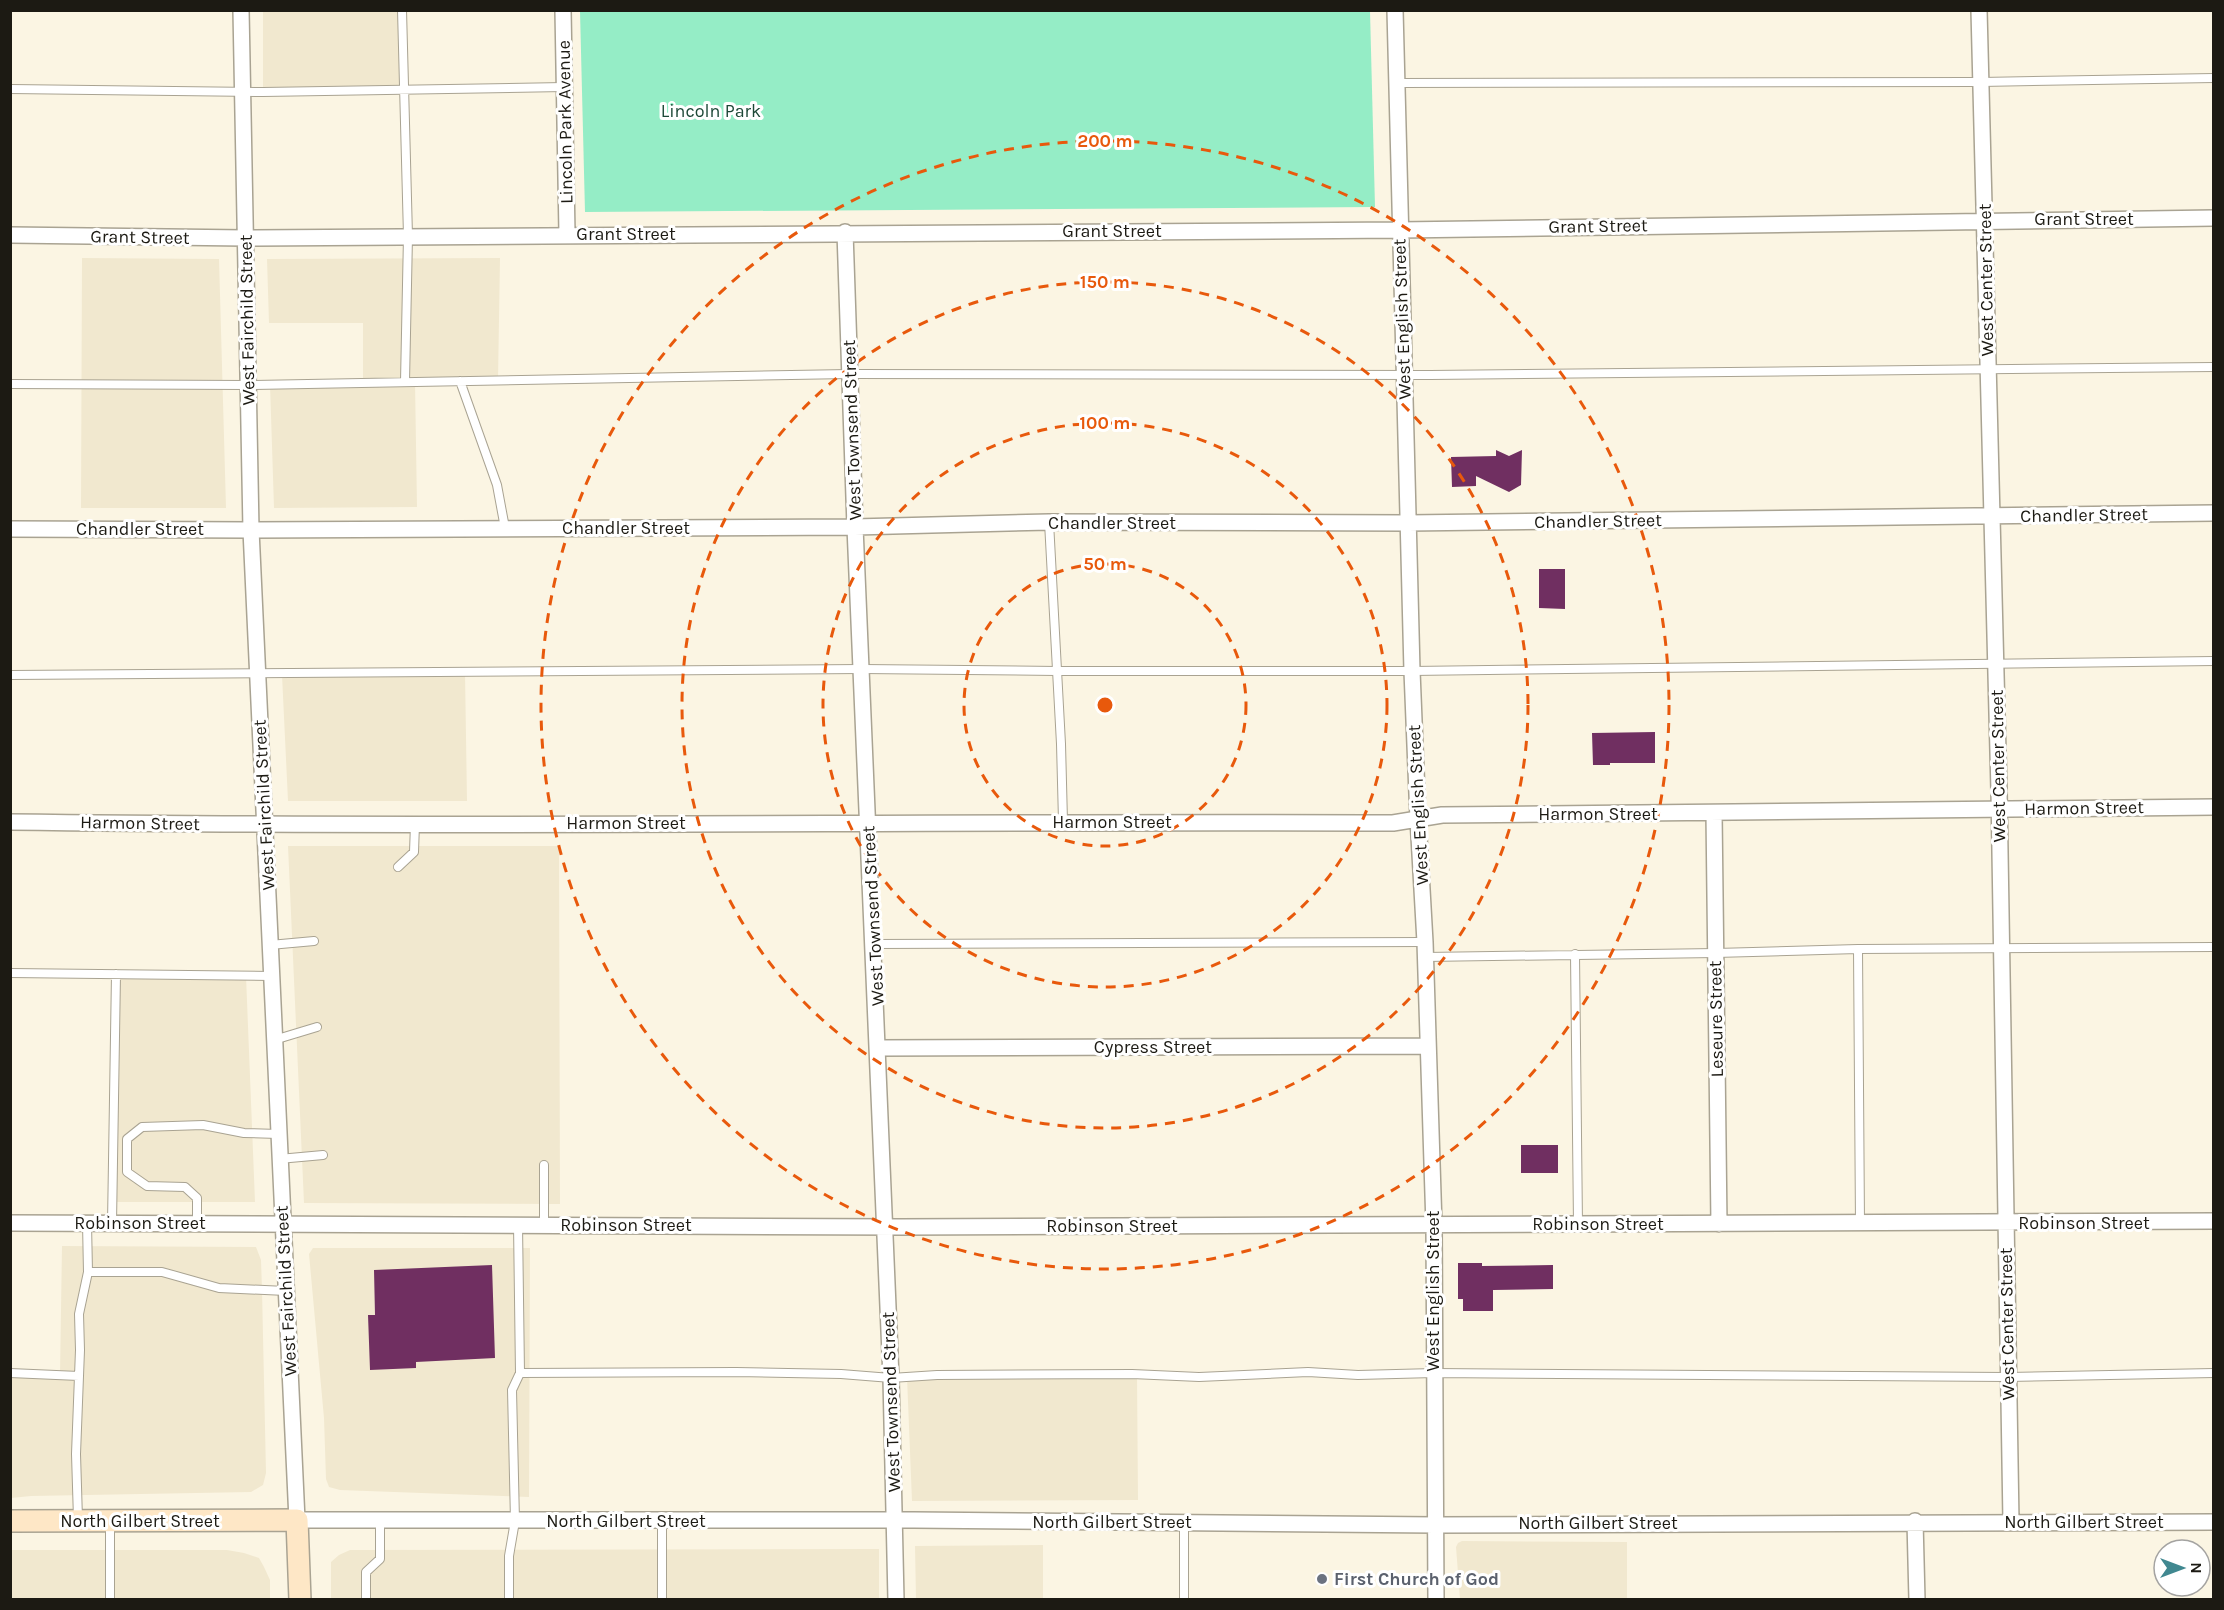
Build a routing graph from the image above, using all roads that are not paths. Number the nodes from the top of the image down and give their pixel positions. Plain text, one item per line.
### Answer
1 (241, 10) edge
2 (402, 10) edge
3 (563, 10) edge
4 (1395, 10) edge
5 (1979, 10) edge
6 (2214, 78) edge
7 (1982, 82) junction
8 (1396, 83) junction
9 (564, 87) junction
10 (10, 89) edge
11 (403, 89) junction
12 (243, 92) junction
13 (2214, 218) edge
14 (1985, 220) junction
15 (1400, 230) junction
16 (845, 232) junction
17 (567, 234) junction
18 (10, 235) edge
19 (408, 236) junction
20 (245, 238) junction
21 (2214, 366) edge
22 (1988, 370) junction
23 (849, 374) junction
24 (1404, 374) junction
25 (460, 381) junction
26 (405, 382) junction
27 (10, 384) edge
28 (248, 385) junction
29 (2214, 513) edge
30 (1993, 517) junction
31 (1049, 522) junction
32 (1408, 524) junction
33 (855, 527) junction
34 (505, 528) junction
35 (10, 529) edge
36 (251, 530) junction
37 (2214, 661) edge
38 (1996, 665) junction
39 (862, 669) junction
40 (1057, 671) junction
41 (1412, 671) junction
42 (10, 675) edge
43 (258, 675) junction
44 (2214, 807) edge
45 (2000, 809) junction
46 (1714, 813) junction
47 (1418, 819) junction
48 (1063, 821) junction
49 (10, 822) edge
50 (868, 823) junction
51 (415, 824) junction
52 (265, 825) junction
53 (398, 867) dead end
54 (314, 941) dead end
55 (874, 944) junction
56 (270, 945) junction
57 (2214, 947) edge
58 (2001, 948) junction
59 (1425, 949) junction
60 (1858, 949) junction
61 (1716, 953) junction
62 (1575, 954) junction
63 (10, 974) edge
64 (116, 974) junction
65 (271, 976) junction
66 (317, 1027) dead end
67 (274, 1040) junction
68 (1428, 1046) junction
69 (878, 1048) junction
70 (278, 1134) junction
71 (323, 1155) dead end
72 (279, 1159) junction
73 (544, 1165) dead end
74 (2214, 1221) edge
75 (10, 1223) edge
76 (87, 1223) junction
77 (112, 1223) junction
78 (197, 1223) junction
79 (282, 1223) junction
80 (1860, 1223) junction
81 (2006, 1223) junction
82 (518, 1224) junction
83 (1578, 1224) junction
84 (1719, 1224) junction
85 (544, 1225) junction
86 (1434, 1226) junction
87 (886, 1227) junction
88 (88, 1272) junction
89 (286, 1292) junction
90 (10, 1373) edge
91 (520, 1373) junction
92 (1434, 1373) junction
93 (2214, 1373) edge
94 (79, 1376) junction
95 (2008, 1377) junction
96 (891, 1378) junction
97 (297, 1520) junction
98 (662, 1520) junction
99 (10, 1521) edge
100 (78, 1521) junction
101 (110, 1521) junction
102 (381, 1521) junction
103 (515, 1521) junction
104 (1916, 1521) junction
105 (2214, 1521) edge
106 (895, 1522) junction
107 (1184, 1522) junction
108 (2011, 1522) junction
109 (1435, 1525) junction
110 (110, 1599) edge
111 (300, 1599) edge
112 (366, 1599) edge
113 (509, 1599) edge
114 (662, 1599) edge
115 (896, 1599) edge
116 (1184, 1599) edge
117 (1436, 1599) edge
118 (1917, 1599) edge

1 - 12 street, West Fairchild Street
2 - 11 lane
3 - 9 street, Lincoln Park Avenue
4 - 8 street, West English Street
5 - 7 street, West Center Street
6 - 7 lane
7 - 8 lane
7 - 14 street, West Center Street
8 - 15 street, West English Street
9 - 11 lane
9 - 17 street, Lincoln Park Avenue
10 - 12 lane
11 - 12 lane
11 - 19 lane
12 - 20 street, West Fairchild Street
13 - 14 street, Grant Street
14 - 15 street, Grant Street
14 - 22 street, West Center Street
15 - 16 street, Grant Street
15 - 24 street, West English Street
16 - 17 street, Grant Street
16 - 23 street, West Townsend Street
17 - 19 street, Grant Street
18 - 20 street, Grant Street
19 - 20 street, Grant Street
19 - 26 lane
20 - 28 street, West Fairchild Street
21 - 22 lane
22 - 24 lane
22 - 30 street, West Center Street
23 - 24 lane
23 - 25 lane
23 - 33 street, West Townsend Street
24 - 32 street, West English Street
25 - 26 lane
25 - 34 lane
26 - 28 lane
27 - 28 lane
28 - 36 street, West Fairchild Street
29 - 30 street, Chandler Street
30 - 32 street, Chandler Street
30 - 38 street, West Center Street
31 - 32 street, Chandler Street
31 - 33 street, Chandler Street
31 - 40 lane
32 - 41 street, West English Street
33 - 34 street, Chandler Street
33 - 39 street, West Townsend Street
34 - 36 street, Chandler Street
35 - 36 street, Chandler Street
36 - 43 street, West Fairchild Street
37 - 38 lane
38 - 41 lane
38 - 45 street, West Center Street
39 - 40 lane
39 - 43 lane
39 - 50 street, West Townsend Street
40 - 41 lane
40 - 48 lane
41 - 47 street, West English Street
42 - 43 lane
43 - 52 street, West Fairchild Street
44 - 45 street, Harmon Street
45 - 46 street, Harmon Street
45 - 58 street, West Center Street
46 - 47 street, Harmon Street
46 - 61 street, Leseure Street
47 - 48 street, Harmon Street
47 - 59 street, West English Street
48 - 50 street, Harmon Street
49 - 52 street, Harmon Street
50 - 51 street, Harmon Street
50 - 55 street, West Townsend Street
51 - 52 street, Harmon Street
51 - 53 lane
52 - 56 street, West Fairchild Street
54 - 56 lane
55 - 59 lane
55 - 69 street, West Townsend Street
56 - 65 street, West Fairchild Street
57 - 58 lane
58 - 60 lane
58 - 81 street, West Center Street
59 - 62 lane
59 - 68 street, West English Street
60 - 61 lane
60 - 80 lane
61 - 62 lane
61 - 84 street, Leseure Street
62 - 83 lane
63 - 64 lane
64 - 65 lane
64 - 77 lane
65 - 67 street, West Fairchild Street
66 - 67 lane
67 - 70 street, West Fairchild Street
68 - 69 street, Cypress Street
68 - 86 street, West English Street
69 - 87 street, West Townsend Street
70 - 72 street, West Fairchild Street
70 - 78 lane
71 - 72 lane
72 - 79 street, West Fairchild Street
73 - 85 lane
74 - 81 street, Robinson Street
75 - 76 street, Robinson Street
76 - 77 street, Robinson Street
76 - 88 lane
77 - 78 street, Robinson Street
78 - 79 street, Robinson Street
79 - 82 street, Robinson Street
79 - 89 street, West Fairchild Street
80 - 81 street, Robinson Street
80 - 84 street, Robinson Street
81 - 95 street, West Center Street
82 - 85 street, Robinson Street
82 - 91 lane
83 - 84 street, Robinson Street
83 - 86 street, Robinson Street
85 - 87 street, Robinson Street
86 - 87 street, Robinson Street
86 - 92 street, West English Street
87 - 96 street, West Townsend Street
88 - 89 lane
88 - 94 lane
89 - 97 street, West Fairchild Street
90 - 94 lane
91 - 96 lane
91 - 103 lane
92 - 95 lane
92 - 96 lane
92 - 109 street, West English Street
93 - 95 lane
94 - 100 lane
95 - 108 street, West Center Street
96 - 106 street, West Townsend Street
97 - 101 main road, North Gilbert Street
97 - 102 street, North Gilbert Street
97 - 111 main road, West Fairchild Street
98 - 103 street, North Gilbert Street
98 - 106 street, North Gilbert Street
98 - 114 lane
99 - 100 main road, North Gilbert Street
100 - 101 main road, North Gilbert Street
101 - 110 lane
102 - 103 street, North Gilbert Street
102 - 112 lane
103 - 113 lane
104 - 108 street, North Gilbert Street
104 - 109 street, North Gilbert Street
104 - 118 street
105 - 108 street, North Gilbert Street
106 - 107 street, North Gilbert Street
106 - 115 street, West Townsend Street
107 - 109 street, North Gilbert Street
107 - 116 lane
109 - 117 street, West English Street

